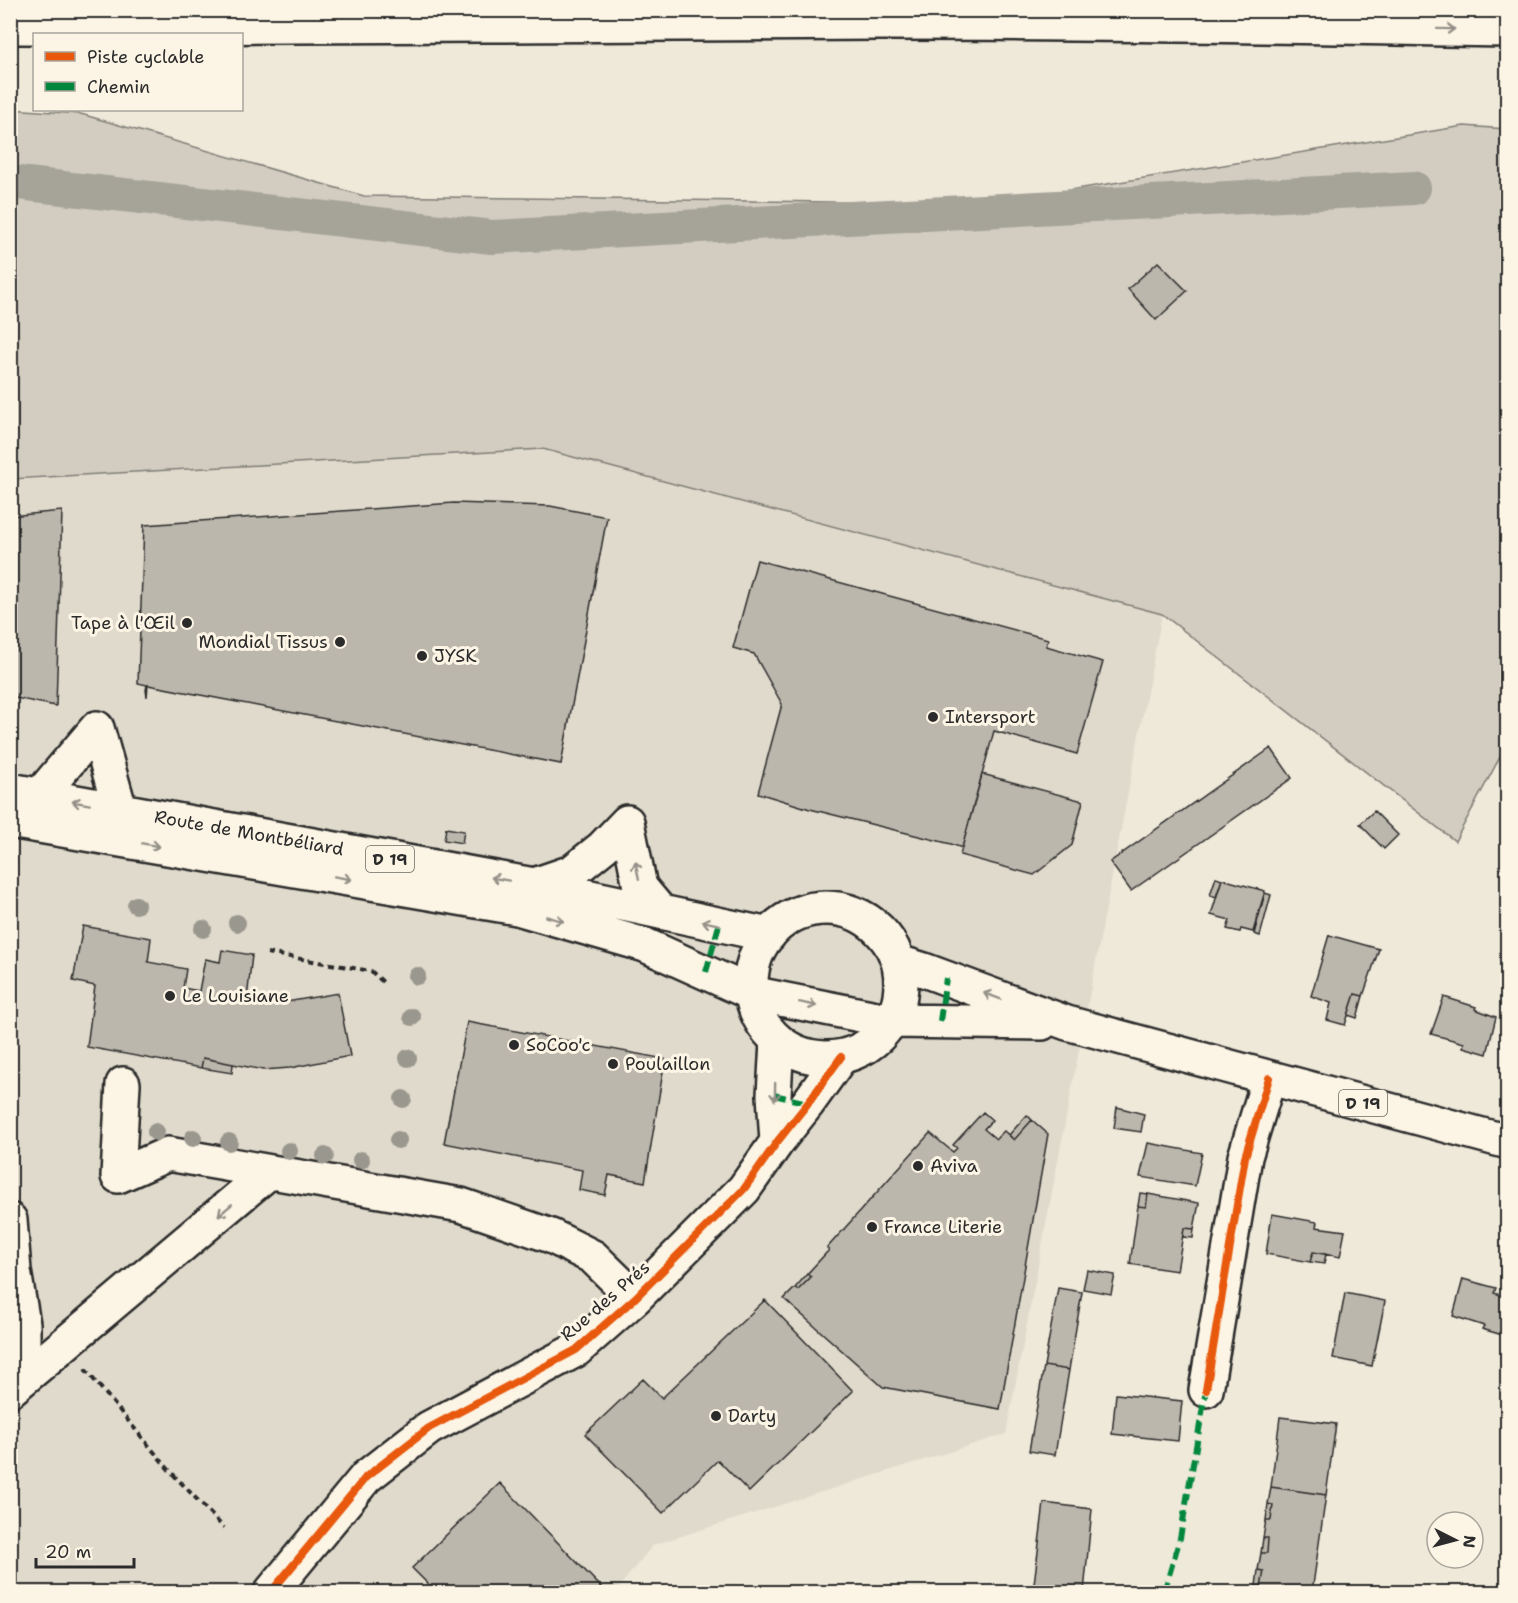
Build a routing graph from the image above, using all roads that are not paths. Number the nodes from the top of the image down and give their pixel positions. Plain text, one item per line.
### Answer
1 (10, 27) edge
2 (1508, 30) edge
3 (25, 793) edge
4 (120, 810) junction
5 (10, 821) edge
6 (534, 885) junction
7 (661, 912) junction
8 (769, 934) junction
9 (898, 962) junction
10 (751, 993) junction
11 (891, 1021) junction
12 (1067, 1023) junction
13 (777, 1041) junction
14 (841, 1057) junction
15 (1269, 1078) junction
16 (123, 1084) dead end
17 (777, 1142) junction
18 (1508, 1142) edge
19 (269, 1172) junction
20 (10, 1220) edge
21 (635, 1298) junction
22 (10, 1374) edge
23 (10, 1390) edge
24 (1206, 1390) dead end
25 (271, 1593) edge

1 -> 2 main road
4 -> 3 main road, Route de Montbéliard / D 19
3 - 4 main road
6 -> 4 main road, Route de Montbéliard / D 19
5 -> 10 main road, Route de Montbéliard / D 19
6 - 7 main road, Route de Montbéliard / D 19
7 -> 6 main road
8 -> 7 main road, Route de Montbéliard / D 19
8 - 9 main road
8 - 10 main road
9 - 11 main road
12 -> 9 main road, D 19
10 -> 11 main road, Route de Montbéliard
10 - 13 main road
11 - 12 main road, D 19
11 - 14 main road
12 - 15 main road, D 19
13 - 14 main road
13 -> 17 main road
14 - 17 main road, Rue des Prés
15 - 18 main road, D 19
15 - 24 main road
16 - 19 main road
17 - 21 main road, Rue des Prés
19 - 21 main road
19 -> 23 main road
20 - 22 main road
21 - 25 main road, Rue des Prés

